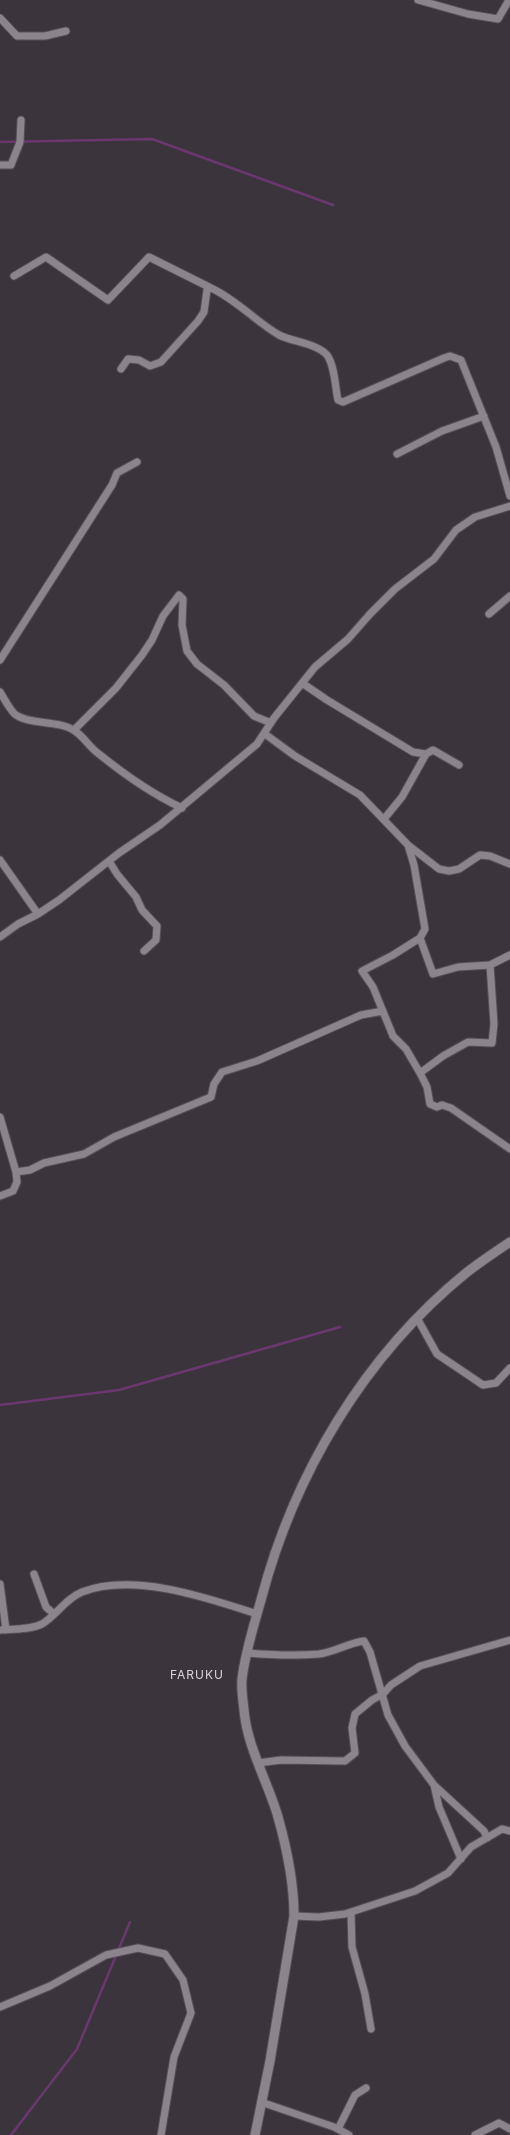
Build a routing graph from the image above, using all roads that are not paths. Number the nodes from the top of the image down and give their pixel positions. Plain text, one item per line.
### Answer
1 (418, 0) edge
2 (509, 0) edge
3 (0, 18) edge
4 (66, 31) dead end
5 (21, 120) dead end
6 (0, 165) edge
7 (14, 276) dead end
8 (211, 288) junction
9 (121, 369) dead end
10 (484, 416) junction
11 (398, 454) dead end
12 (137, 462) dead end
13 (507, 473) edge
14 (510, 496) edge
15 (510, 506) edge
16 (510, 596) edge
17 (489, 614) dead end
18 (0, 660) edge
19 (302, 683) junction
20 (0, 692) edge
21 (271, 724) junction
22 (74, 730) junction
23 (265, 734) junction
24 (426, 754) junction
25 (459, 765) dead end
26 (182, 808) junction
27 (384, 820) junction
28 (408, 845) junction
29 (0, 860) edge
30 (109, 861) junction
31 (510, 864) edge
32 (38, 914) junction
33 (0, 937) edge
34 (420, 938) junction
35 (144, 951) dead end
36 (510, 955) edge
37 (490, 965) junction
38 (382, 1011) junction
39 (420, 1072) junction
40 (0, 1117) edge
41 (510, 1149) edge
42 (16, 1172) junction
43 (0, 1196) edge
44 (510, 1242) edge
45 (417, 1318) junction
46 (510, 1368) edge
47 (34, 1574) dead end
48 (0, 1584) edge
49 (54, 1614) junction
50 (257, 1614) junction
51 (3, 1630) edge
52 (510, 1640) edge
53 (248, 1653) junction
54 (383, 1694) junction
55 (258, 1763) junction
56 (434, 1785) junction
57 (510, 1830) edge
58 (487, 1838) junction
59 (461, 1859) junction
60 (351, 1912) junction
61 (294, 1916) junction
62 (0, 2007) edge
63 (371, 2029) dead end
64 (366, 2088) dead end
65 (260, 2102) junction
66 (338, 2129) junction
67 (510, 2129) edge
68 (161, 2135) edge
69 (255, 2135) edge
70 (349, 2135) edge
71 (475, 2135) edge

1 - 2 street
3 - 4 street
5 - 6 street
7 - 8 street
8 - 9 street
8 - 10 street
10 - 11 street
10 - 13 street
12 - 18 street
13 - 14 street
15 - 19 street
16 - 17 street
19 - 21 street
19 - 24 street
20 - 22 street
21 - 22 street
21 - 23 street
22 - 26 street
23 - 26 street
23 - 27 street
24 - 25 street
24 - 27 street
26 - 30 street
27 - 28 street
28 - 31 street
28 - 34 street
29 - 32 street
30 - 32 street
30 - 35 street
32 - 33 street
34 - 37 street
34 - 38 street
36 - 37 street
37 - 39 street
38 - 39 street
38 - 42 street
39 - 41 street
40 - 42 street
42 - 43 street
44 - 45 street
45 - 46 street
45 - 50 street
47 - 49 street
48 - 51 street
49 - 50 street
49 - 51 street
50 - 53 street
52 - 54 street
53 - 54 street
53 - 55 street
54 - 55 street
54 - 56 street
55 - 61 street
56 - 58 street
56 - 59 street
57 - 58 street
58 - 59 street
59 - 60 street
60 - 61 street
60 - 63 street
61 - 65 street
62 - 68 street
64 - 66 street
65 - 66 street
65 - 69 street
66 - 70 street
67 - 71 street

